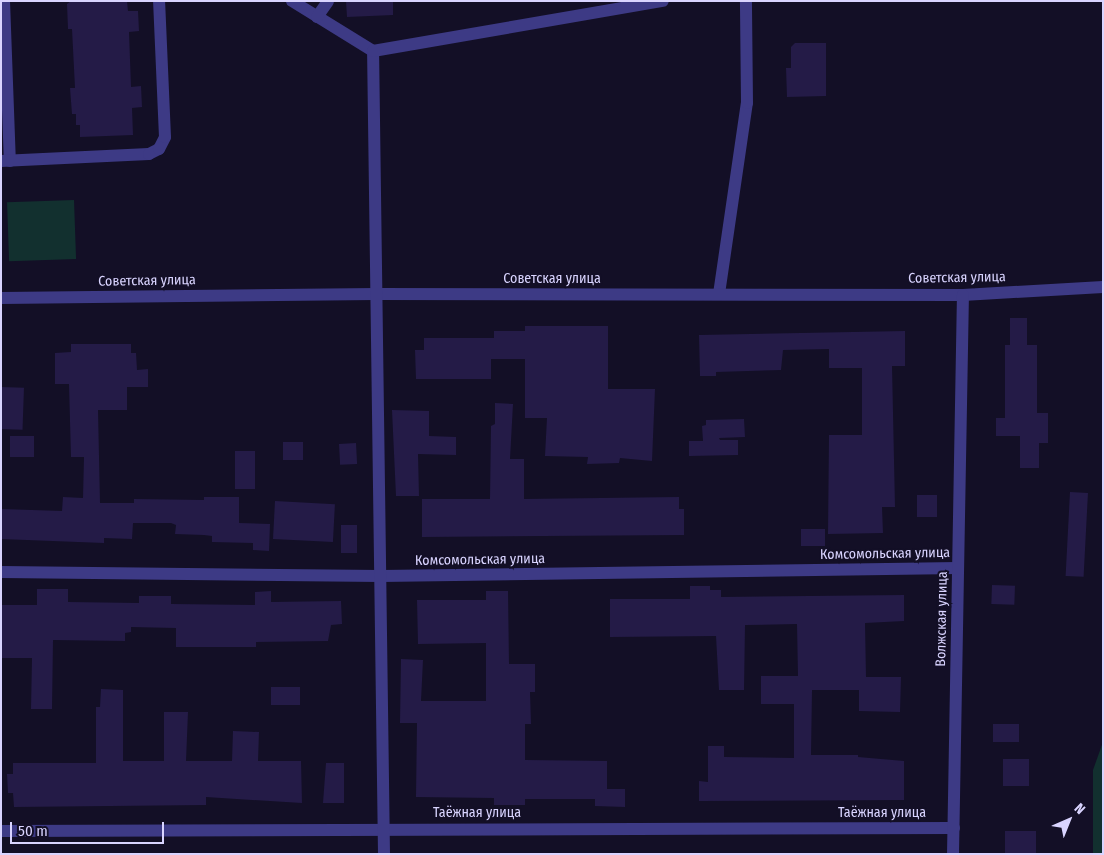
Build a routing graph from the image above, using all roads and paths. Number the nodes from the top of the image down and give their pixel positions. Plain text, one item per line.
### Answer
1 (4, 1) edge
2 (158, 1) edge
3 (292, 1) edge
4 (328, 1) edge
5 (663, 1) edge
6 (746, 1) edge
7 (641, 3) edge
8 (317, 17) junction
9 (373, 51) junction
10 (6, 161) edge
11 (1103, 287) edge
12 (376, 294) junction
13 (719, 294) junction
14 (963, 294) junction
15 (1, 298) edge
16 (958, 568) junction
17 (1, 572) edge
18 (381, 576) junction
19 (383, 828) junction
20 (954, 828) junction
21 (1, 831) edge
22 (384, 854) edge
23 (953, 854) edge

1 - 10 street
2 - 10 street
3 - 8 street
4 - 8 street
5 - 7 street
6 - 13 street
7 - 9 street
8 - 9 street
9 - 12 street
11 - 14 street, Советская улица
12 - 13 street, Советская улица
12 - 15 street, Советская улица
12 - 18 street
13 - 14 street, Советская улица
14 - 16 street, Волжская улица
16 - 18 street, Комсомольская улица
16 - 20 street, Волжская улица
17 - 18 street, Комсомольская улица
18 - 19 street
19 - 20 street, Таёжная улица
19 - 21 street, Таёжная улица
19 - 22 street
20 - 23 street, Волжская улица

